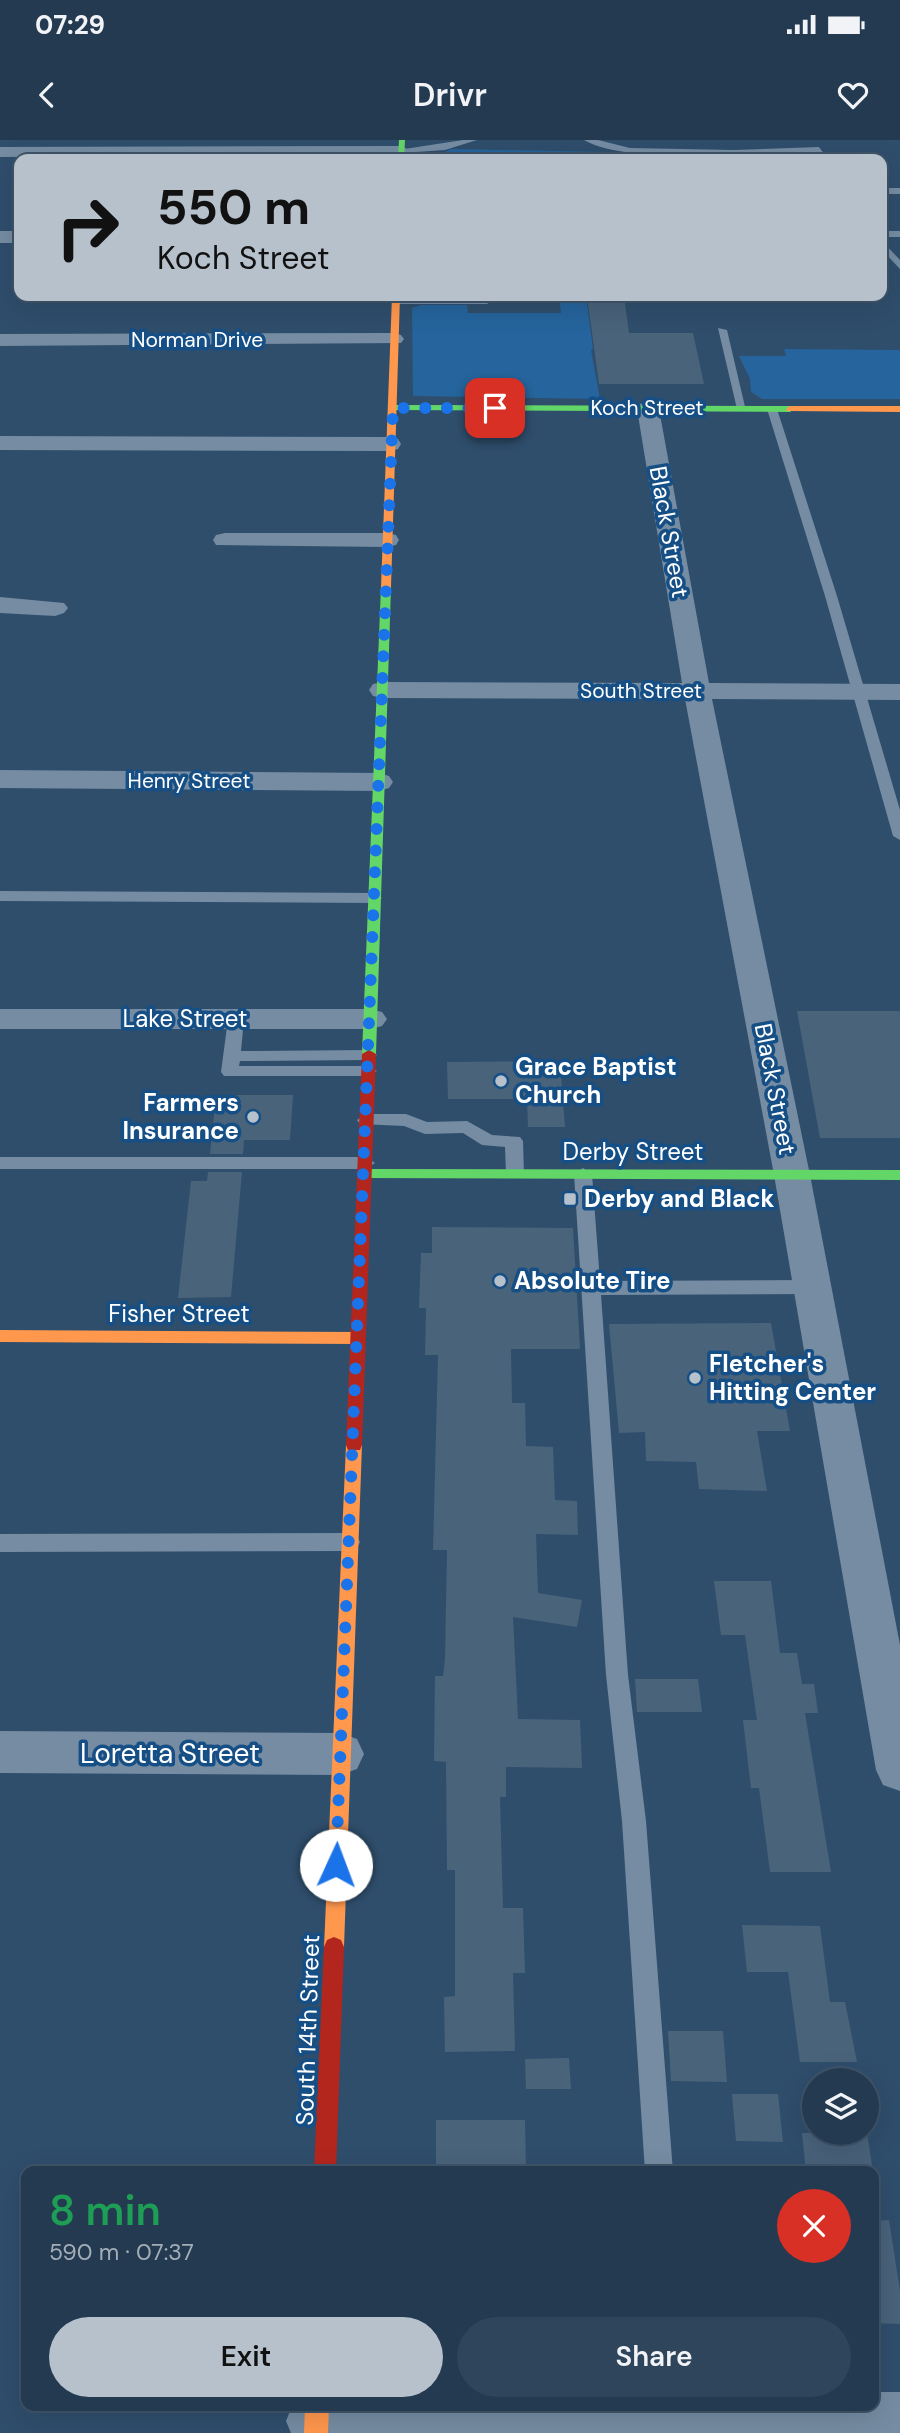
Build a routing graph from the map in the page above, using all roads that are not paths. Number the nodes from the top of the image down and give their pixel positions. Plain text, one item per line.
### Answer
1 (473, 140) edge
2 (588, 140) edge
3 (613, 142) edge
4 (829, 147) dead end
5 (402, 150) edge
6 (819, 150) junction
7 (0, 152) edge
8 (821, 154) edge
9 (887, 251) edge
10 (900, 266) edge
11 (396, 301) edge
12 (722, 330) dead end
13 (0, 340) edge
14 (394, 340) junction
15 (393, 408) junction
16 (648, 408) junction
17 (743, 408) junction
18 (772, 409) junction
19 (899, 410) edge
20 (0, 443) edge
21 (390, 444) junction
22 (225, 540) dead end
23 (387, 540) junction
24 (0, 605) edge
25 (55, 608) dead end
26 (383, 690) junction
27 (697, 691) junction
28 (858, 692) junction
29 (900, 692) edge
30 (0, 779) edge
31 (379, 782) junction
32 (900, 836) edge
33 (0, 896) edge
34 (374, 898) junction
35 (0, 1019) edge
36 (236, 1019) junction
37 (370, 1019) junction
38 (368, 1063) junction
39 (366, 1120) junction
40 (0, 1163) edge
41 (365, 1169) junction
42 (515, 1174) junction
43 (583, 1174) junction
44 (792, 1175) junction
45 (900, 1175) edge
46 (813, 1287) junction
47 (592, 1288) junction
48 (0, 1336) edge
49 (357, 1338) junction
50 (349, 1542) junction
51 (0, 1543) edge
52 (888, 1642) edge
53 (0, 1752) edge
54 (340, 1754) junction
55 (900, 1770) edge
56 (325, 2166) edge
57 (659, 2166) edge
58 (675, 2414) edge
59 (316, 2420) edge
60 (900, 2421) edge

1 - 5 lane
2 - 3 lane
3 - 6 lane
4 - 6 lane
5 - 7 street
6 - 8 lane
9 - 10 lane
11 - 14 main road, South 14th Street
12 - 17 lane
13 - 14 street, Norman Drive
14 - 15 main road, South 14th Street
15 - 16 main road, Koch Street
15 - 21 main road, South 14th Street
16 - 17 main road, Koch Street
16 - 27 street, Black Street
17 - 18 main road, Koch Street
18 - 19 main road, Koch Street
18 - 28 lane
20 - 21 street
21 - 23 main road, South 14th Street
22 - 23 street
23 - 26 main road, South 14th Street
24 - 25 street
26 - 27 street, South Street
26 - 31 main road, South 14th Street
27 - 28 street, South Street
27 - 44 street, Black Street
28 - 29 street, South Street
28 - 32 lane
30 - 31 street, Henry Street
31 - 34 main road, South 14th Street
33 - 34 lane
34 - 37 main road, South 14th Street
35 - 36 street, Lake Street
36 - 37 street, Lake Street
36 - 38 lane
37 - 38 main road, South 14th Street
38 - 39 main road, South 14th Street
39 - 41 main road, South 14th Street
39 - 42 lane
40 - 41 lane
41 - 42 main road, Derby Street
41 - 49 main road, South 14th Street
42 - 43 main road, Derby Street
43 - 44 main road, Derby Street
43 - 47 lane
44 - 45 main road, Derby Street
44 - 46 street, Black Street
46 - 47 lane
46 - 52 street, Black Street
47 - 57 lane
48 - 49 main road, Fisher Street
49 - 50 main road, South 14th Street
50 - 51 lane
50 - 54 main road, South 14th Street
52 - 55 street, Black Street
53 - 54 street, Loretta Street
54 - 56 main road, South 14th Street
58 - 59 street
58 - 60 street

